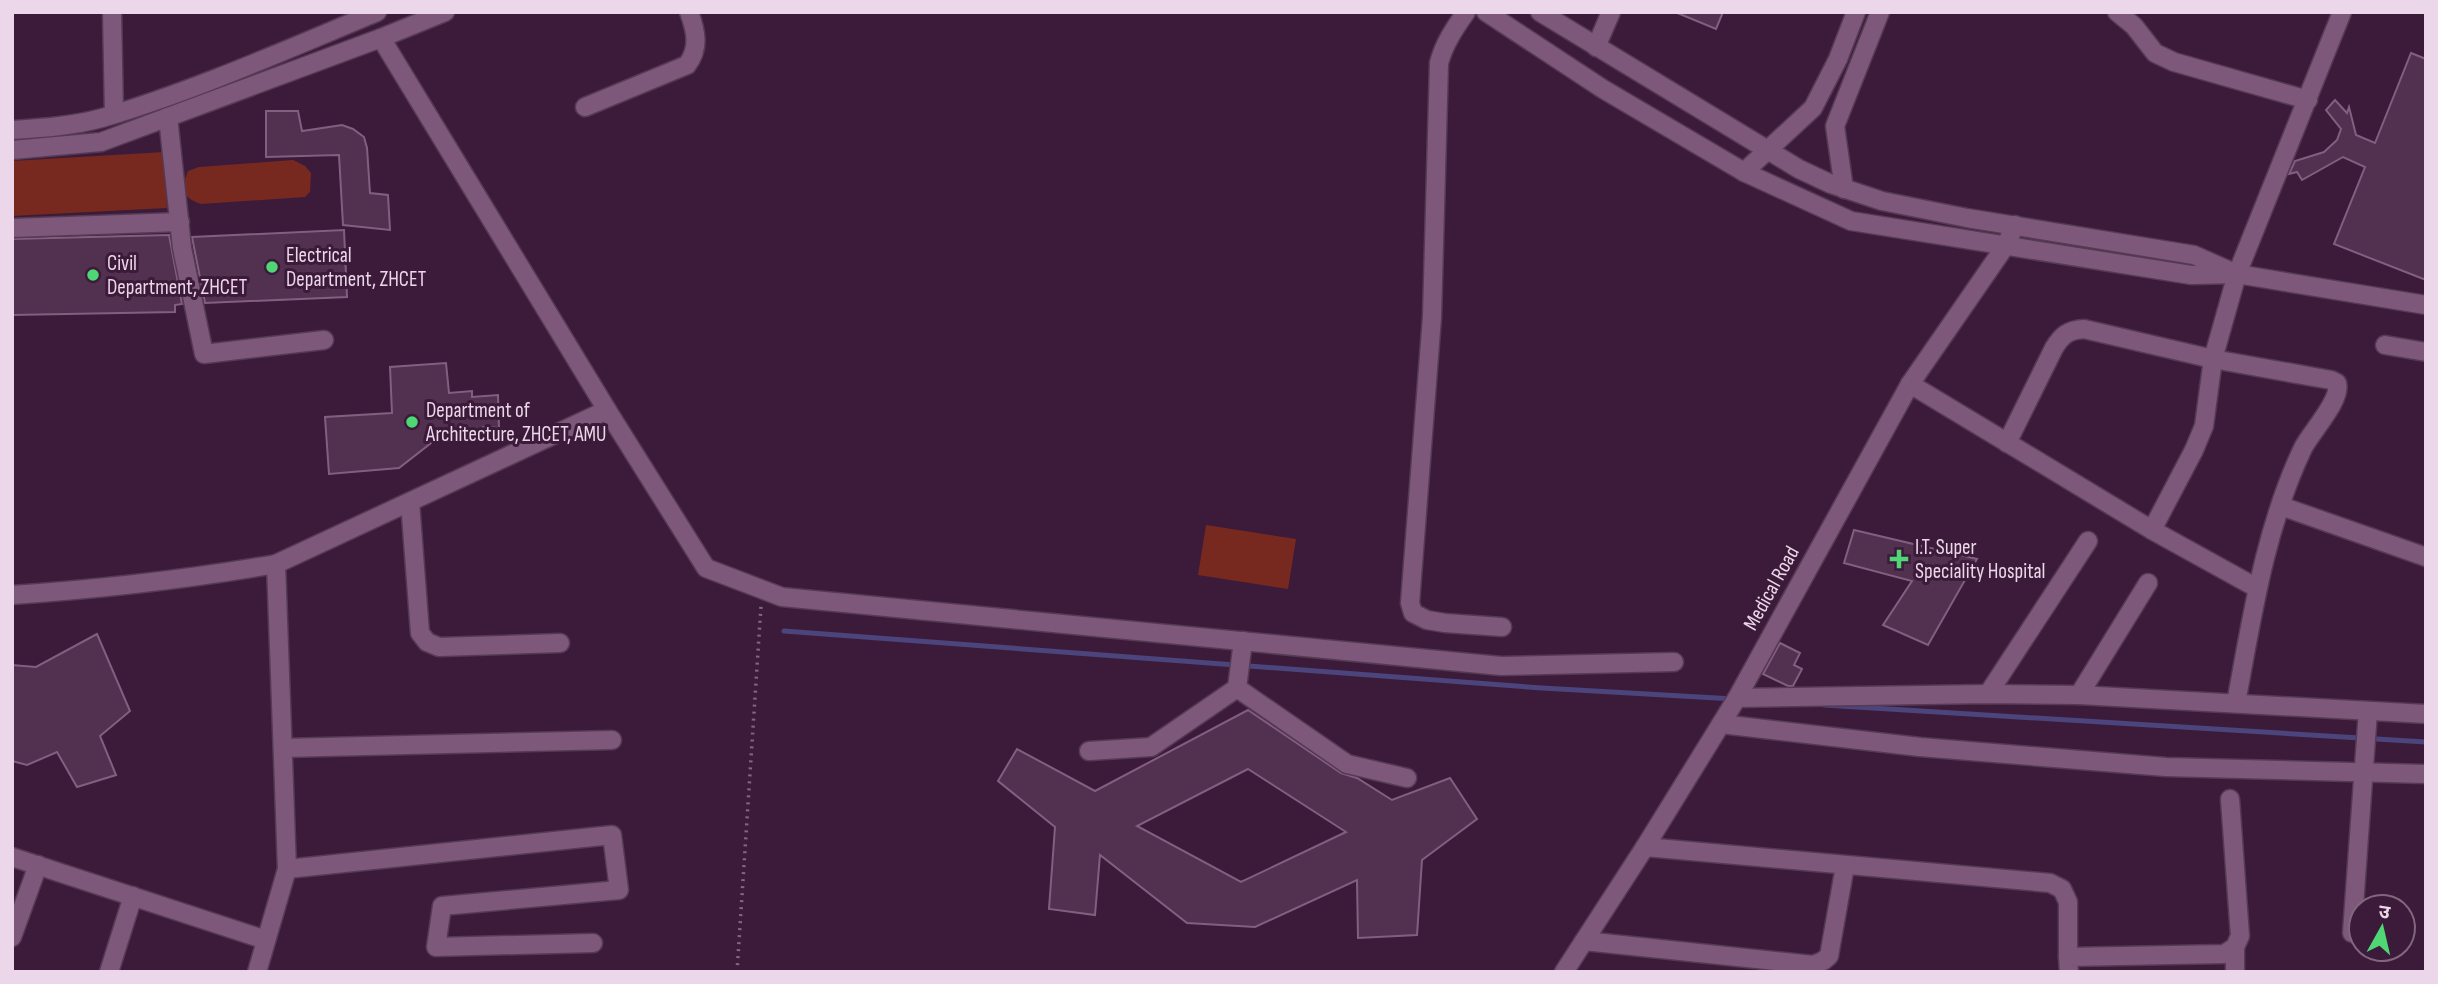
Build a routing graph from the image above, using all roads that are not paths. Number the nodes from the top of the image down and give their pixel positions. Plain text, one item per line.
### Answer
1 (112, 12) edge
2 (377, 12) edge
3 (445, 12) edge
4 (690, 12) edge
5 (1466, 12) edge
6 (1486, 12) edge
7 (1540, 12) edge
8 (1611, 12) edge
9 (1856, 12) edge
10 (1880, 12) edge
11 (2118, 12) edge
12 (2342, 12) edge
13 (382, 38) junction
14 (1596, 47) junction
15 (2308, 100) junction
16 (585, 107) dead end
17 (114, 114) junction
18 (168, 117) junction
19 (12, 131) edge
20 (12, 150) edge
21 (1768, 151) junction
22 (1744, 172) junction
23 (1844, 189) junction
24 (180, 222) junction
25 (2015, 225) junction
26 (12, 228) edge
27 (2006, 245) junction
28 (2237, 274) junction
29 (2426, 305) edge
30 (324, 340) dead end
31 (2385, 345) dead end
32 (2426, 352) edge
33 (2213, 359) junction
34 (1910, 384) junction
35 (607, 410) junction
36 (2007, 443) junction
37 (410, 502) junction
38 (2281, 506) junction
39 (2152, 530) junction
40 (2088, 541) dead end
41 (2426, 558) edge
42 (276, 565) junction
43 (2148, 583) dead end
44 (2257, 588) junction
45 (12, 595) edge
46 (1502, 627) dead end
47 (1243, 641) junction
48 (560, 643) dead end
49 (1674, 662) dead end
50 (1237, 688) junction
51 (1988, 694) junction
52 (2079, 695) junction
53 (1737, 698) junction
54 (2236, 703) junction
55 (2368, 710) junction
56 (2426, 714) edge
57 (1721, 724) junction
58 (612, 740) dead end
59 (283, 748) junction
60 (1089, 751) dead end
61 (2363, 767) junction
62 (2426, 774) edge
63 (1407, 778) dead end
64 (2230, 799) dead end
65 (1645, 847) junction
66 (12, 857) edge
67 (38, 865) junction
68 (1846, 866) junction
69 (288, 869) junction
70 (2355, 893) edge
71 (133, 896) junction
72 (12, 937) edge
73 (266, 940) junction
74 (1584, 941) junction
75 (593, 943) dead end
76 (2235, 947) junction
77 (2069, 964) edge
78 (108, 972) edge
79 (257, 972) edge
80 (1564, 972) edge
81 (2235, 972) edge

1 - 17 street
2 - 17 street
3 - 13 street
4 - 16 street
5 - 46 street
6 - 22 street
7 - 14 street
8 - 14 street
9 - 21 street
10 - 23 street
11 - 15 street
12 - 15 street
13 - 18 street
13 - 35 street
14 - 21 street
15 - 28 street
17 - 19 street
18 - 20 street
18 - 24 street
21 - 22 street
21 - 23 street
22 - 27 street
23 - 25 street
24 - 26 street
24 - 30 street
25 - 27 street, Medical Road
25 - 28 street
27 - 28 street
27 - 34 street, Medical Road
28 - 29 street
28 - 33 street
31 - 32 street
33 - 36 street
33 - 38 street
33 - 39 street
34 - 36 street
34 - 53 street, Medical Road
35 - 37 street
35 - 47 street
36 - 39 street
37 - 42 street
37 - 48 street
38 - 41 street
38 - 44 street
39 - 44 street
40 - 51 street
42 - 45 street
42 - 59 street
43 - 52 street
44 - 54 street
47 - 49 street
47 - 50 street
50 - 60 street
50 - 63 street
51 - 52 street
51 - 53 street
52 - 54 street
53 - 57 street, Medical Road
54 - 55 street
55 - 56 street
55 - 61 street
57 - 61 street
57 - 65 street, Medical Road
58 - 59 street
59 - 69 street
61 - 62 street
61 - 70 street
64 - 76 street
65 - 68 street
65 - 74 street, Medical Road
66 - 67 street
67 - 71 street
67 - 72 street
68 - 74 street
68 - 77 street
69 - 73 street
69 - 75 street
71 - 73 street
71 - 78 street
73 - 79 street
74 - 80 street, Medical Road
76 - 77 street
76 - 81 street

